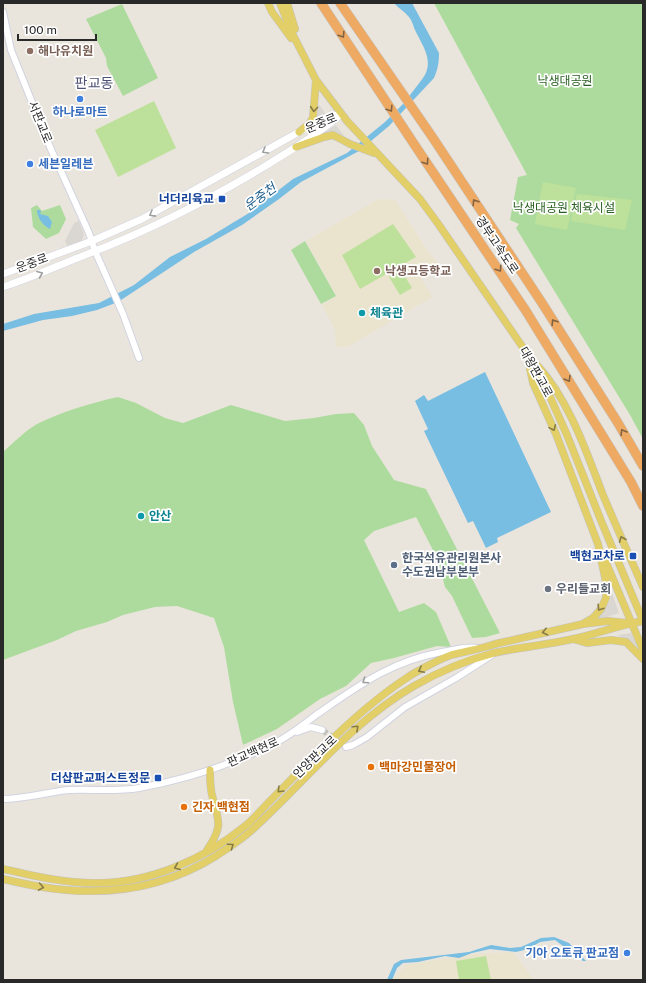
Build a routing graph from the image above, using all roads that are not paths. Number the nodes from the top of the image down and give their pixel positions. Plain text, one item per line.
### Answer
1 (268, 3) edge
2 (280, 3) edge
3 (287, 3) edge
4 (320, 3) edge
5 (340, 3) edge
6 (3, 12) edge
7 (302, 54) junction
8 (316, 80) junction
9 (342, 114) junction
10 (299, 132) junction
11 (296, 147) junction
12 (376, 153) junction
13 (92, 241) junction
14 (95, 251) junction
15 (3, 274) edge
16 (3, 287) edge
17 (526, 352) junction
18 (139, 358) dead end
19 (643, 466) edge
20 (643, 506) edge
21 (598, 544) junction
22 (643, 587) edge
23 (643, 621) edge
24 (631, 623) junction
25 (583, 624) junction
26 (573, 639) junction
27 (482, 648) junction
28 (643, 650) edge
29 (494, 653) junction
30 (643, 659) edge
31 (319, 713) junction
32 (286, 736) junction
33 (346, 746) dead end
34 (210, 770) junction
35 (3, 799) edge
36 (204, 853) junction
37 (3, 869) edge
38 (3, 879) edge

1 - 7 main road
2 - 7 main road
3 - 7 main road
4 -> 20 highway, 경부고속도로
19 -> 5 highway, 경부고속도로
6 - 13 street, 서판교로
7 - 8 main road
8 - 9 main road
8 -> 10 main road
9 - 10 main road, 운중로
9 - 11 main road, 운중로
9 - 12 main road, 대왕판교로
10 -> 13 main road, 운중로
11 - 12 main road
11 - 14 main road, 운중로
12 - 17 main road, 대왕판교로
13 - 14 street, 서판교로
13 - 15 main road, 운중로
16 -> 14 main road, 운중로
14 - 18 street, 서판교로
17 -> 21 main road
22 -> 17 main road
17 - 23 main road, 대왕판교로
21 - 24 main road
21 -> 25 main road
23 - 24 main road, 안양판교로
24 - 25 main road, 안양판교로
24 - 26 main road, 안양판교로
24 - 28 main road
25 -> 27 main road, 안양판교로
26 - 29 main road, 안양판교로
26 - 30 main road
27 -> 31 street, 판교백현로
27 -> 36 main road, 안양판교로
29 - 33 street
38 -> 29 main road, 안양판교로
31 - 32 street, 판교백현로
31 - 32 street
32 - 34 street, 판교백현로
34 - 35 street, 판교백현로
34 - 36 main road
36 -> 37 main road, 안양판교로

